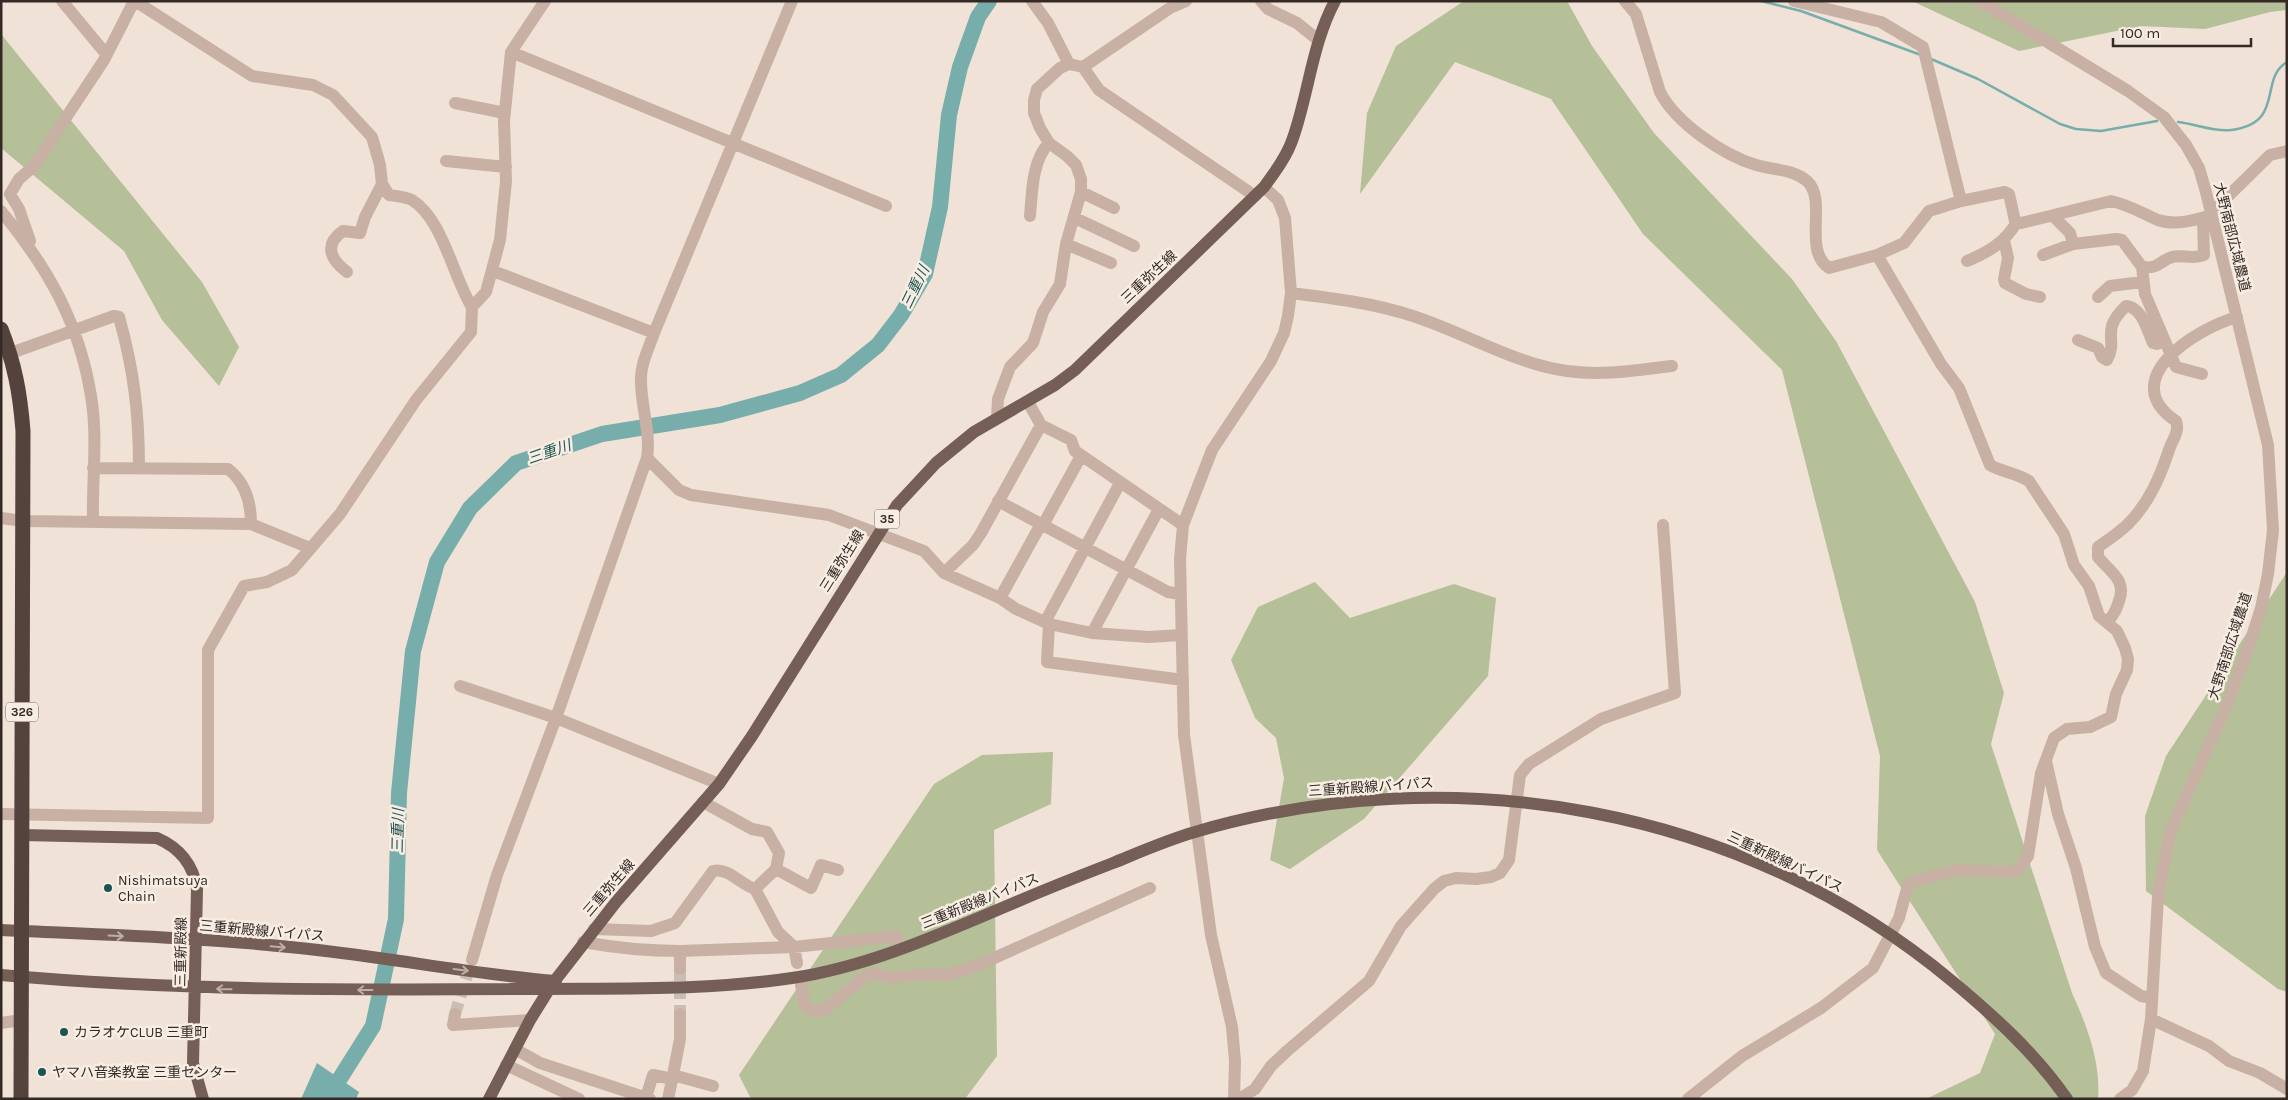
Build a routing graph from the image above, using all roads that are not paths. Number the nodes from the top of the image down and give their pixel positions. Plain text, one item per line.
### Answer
1 (62, 1) edge
2 (135, 1) edge
3 (545, 1) edge
4 (792, 1) edge
5 (1032, 1) edge
6 (1186, 1) edge
7 (1261, 1) edge
8 (1335, 1) edge
9 (1625, 1) edge
10 (1794, 1) edge
11 (1980, 1) edge
12 (1318, 40) junction
13 (510, 52) junction
14 (106, 54) junction
15 (1069, 64) junction
16 (1082, 67) junction
17 (455, 103) dead end
18 (465, 112) dead end
19 (505, 116) junction
20 (1048, 143) junction
21 (733, 144) junction
22 (2287, 151) edge
23 (446, 161) dead end
24 (506, 167) junction
25 (382, 184) junction
26 (1081, 192) junction
27 (1259, 192) junction
28 (1961, 200) junction
29 (886, 206) dead end
30 (1114, 208) dead end
31 (1, 211) edge
32 (2209, 215) junction
33 (1030, 216) dead end
34 (2053, 216) junction
35 (1075, 218) junction
36 (2017, 222) junction
37 (2004, 240) junction
38 (1066, 244) junction
39 (2073, 244) junction
40 (1134, 246) dead end
41 (33, 251) junction
42 (1878, 254) junction
43 (2043, 255) dead end
44 (1967, 261) dead end
45 (1111, 263) dead end
46 (2142, 267) junction
47 (347, 272) dead end
48 (493, 272) junction
49 (2142, 282) junction
50 (1290, 293) junction
51 (2040, 297) dead end
52 (2098, 297) dead end
53 (472, 306) junction
54 (2237, 317) junction
55 (1, 328) edge
56 (74, 331) junction
57 (654, 333) junction
58 (2078, 340) dead end
59 (2164, 341) junction
60 (11, 353) junction
61 (2171, 357) junction
62 (1672, 366) dead end
63 (2202, 374) dead end
64 (1028, 402) junction
65 (997, 418) junction
66 (1041, 425) junction
67 (648, 452) junction
68 (1081, 456) junction
69 (93, 468) junction
70 (139, 468) junction
71 (1120, 483) junction
72 (998, 501) junction
73 (1159, 509) junction
74 (1, 518) edge
75 (93, 521) junction
76 (23, 522) junction
77 (251, 524) junction
78 (1042, 525) junction
79 (1183, 525) junction
80 (1663, 525) dead end
81 (877, 534) junction
82 (310, 548) junction
83 (1085, 548) junction
84 (1126, 570) junction
85 (944, 573) junction
86 (1180, 594) junction
87 (1000, 598) junction
88 (2107, 622) junction
89 (1047, 623) junction
90 (1092, 633) junction
91 (1181, 636) junction
92 (1183, 680) junction
93 (460, 686) dead end
94 (556, 718) junction
95 (2046, 761) junction
96 (719, 784) junction
97 (703, 802) junction
98 (1, 814) edge
99 (22, 815) junction
100 (1197, 831) junction
101 (22, 836) junction
102 (776, 868) junction
103 (838, 870) dead end
104 (1150, 888) dead end
105 (755, 889) junction
106 (1, 930) edge
107 (594, 930) junction
108 (196, 940) junction
109 (583, 942) junction
110 (794, 948) junction
111 (901, 949) junction
112 (680, 951) junction
113 (472, 960) tunnel mouth
114 (797, 963) dead end
115 (680, 969) tunnel mouth
116 (1, 975) edge
117 (535, 984) junction
118 (801, 985) dead end
119 (195, 988) junction
120 (2152, 998) junction
121 (455, 1014) dead end
122 (680, 1014) tunnel mouth
123 (21, 1020) junction
124 (530, 1020) junction
125 (2150, 1020) junction
126 (1, 1023) edge
127 (515, 1049) junction
128 (506, 1065) junction
129 (673, 1077) junction
130 (713, 1086) dead end
131 (2287, 1089) edge
132 (648, 1098) edge
133 (21, 1099) edge
134 (202, 1099) edge
135 (489, 1099) edge
136 (579, 1099) edge
137 (668, 1099) edge
138 (1234, 1099) edge
139 (1238, 1099) edge
140 (1688, 1099) edge
141 (2066, 1099) edge
142 (2120, 1099) edge

1 - 14 street
2 - 14 street
2 - 25 street
3 - 13 street
4 - 21 street
5 - 15 street
6 - 16 street
7 - 12 street
8 - 12 main road, 三重弥生線 / 35
9 - 42 street
10 - 28 street
11 - 32 street, 大野南部広域農道
12 - 27 main road, 三重弥生線 / 35
13 - 19 street
13 - 21 street
14 - 41 street
15 - 16 street
15 - 20 street
16 - 27 street
17 - 19 street
18 - 19 street
19 - 24 street
20 - 26 street
20 - 33 street
21 - 29 street
21 - 57 street
22 - 32 street
23 - 24 street
24 - 48 street
25 - 47 street
25 - 53 street
26 - 30 street
26 - 35 street
27 - 50 street
27 - 64 main road, 三重弥生線 / 35
28 - 36 street
28 - 42 street
31 - 41 street
32 - 34 street
32 - 46 street
32 - 54 street, 大野南部広域農道
34 - 36 street
34 - 39 street
35 - 38 street
35 - 40 street
36 - 37 street
37 - 44 street
37 - 51 street
38 - 45 street
38 - 65 street
39 - 43 street
39 - 46 street
41 - 56 street
42 - 88 street
46 - 49 street
48 - 53 street
48 - 57 street
49 - 52 street
49 - 59 street
50 - 62 street
50 - 79 street
53 - 82 street
54 - 61 street
54 - 120 street, 大野南部広域農道
55 - 60 highway, 326
56 - 60 street
56 - 69 street
56 - 70 street
57 - 67 street
58 - 59 street
59 - 61 street
60 - 76 highway, 326
61 - 63 street
61 - 88 street
64 - 65 main road, 三重弥生線 / 35
64 - 66 street
65 - 81 main road, 三重弥生線 / 35
66 - 68 street
66 - 72 street
67 - 81 street
67 - 94 street
68 - 71 street
68 - 78 street
69 - 70 street
69 - 75 street
70 - 77 street
71 - 73 street
71 - 83 street
72 - 78 street
72 - 85 street
73 - 79 street
73 - 84 street
74 - 76 street
75 - 76 street
75 - 77 street
76 - 99 highway, 326
77 - 82 street
78 - 83 street
78 - 87 street
79 - 86 street
80 - 139 street
81 - 85 street
81 - 96 main road, 三重弥生線 / 35
82 - 99 street
83 - 84 street
83 - 89 street
84 - 86 street
84 - 90 street
85 - 87 street
86 - 91 street
87 - 89 street
88 - 95 street
89 - 90 street
89 - 92 street
90 - 91 street
91 - 92 street
92 - 100 street
93 - 94 street
94 - 96 street
94 - 113 street
95 - 120 street
95 - 140 street
96 - 97 main road, 三重弥生線 / 35
97 - 102 street
97 - 107 main road, 三重弥生線 / 35
98 - 99 street
99 - 101 highway, 326
100 - 111 main road, 三重新殿線バイパス
100 - 138 street
100 - 141 main road, 三重新殿線バイパス
101 - 108 main road, 三重新殿線
101 - 123 highway, 326
102 - 103 street
102 - 105 street
104 - 118 street
105 - 107 street
105 - 110 street
106 -> 108 main road, 三重新殿線バイパス
107 - 109 main road, 三重弥生線 / 35
108 -> 117 main road, 三重新殿線バイパス
108 - 119 main road, 三重新殿線
109 - 112 street
109 - 124 main road, 三重弥生線 / 35
110 - 111 street
110 - 112 street
110 - 114 street
111 - 117 main road, 三重新殿線バイパス
112 - 115 street
116 - 119 main road
117 -> 119 main road, 三重新殿線バイパス
119 - 134 main road, 三重新殿線
120 - 125 street, 大野南部広域農道
121 - 124 street
122 - 129 street
123 - 126 street
123 - 133 highway, 326
124 - 127 main road, 三重弥生線 / 35
125 - 131 street
125 - 142 street, 大野南部広域農道
127 - 128 main road, 三重弥生線 / 35
127 - 132 street
128 - 135 main road, 三重弥生線 / 35
128 - 136 street
129 - 130 street
129 - 132 street
129 - 137 street

